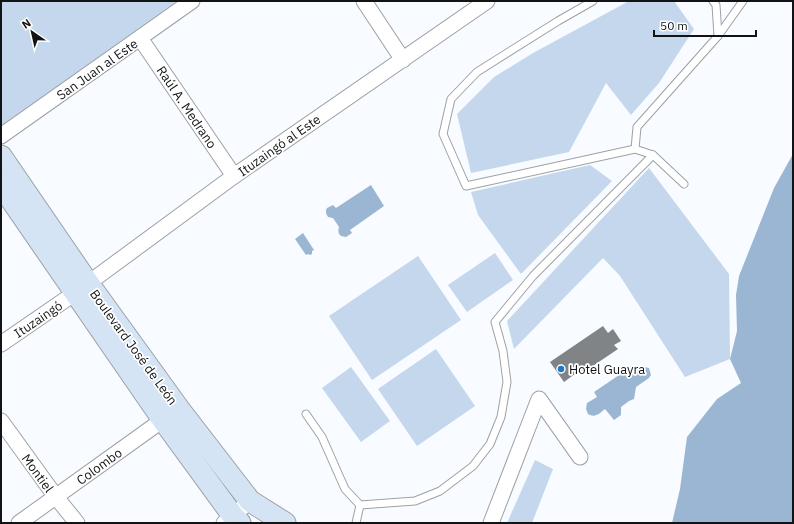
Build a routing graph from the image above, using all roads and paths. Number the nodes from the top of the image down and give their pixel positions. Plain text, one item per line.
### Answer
1 (192, 1) edge
2 (364, 1) edge
3 (487, 1) edge
4 (593, 1) edge
5 (743, 1) edge
6 (716, 2) edge
7 (718, 36) junction
8 (140, 38) junction
9 (403, 60) junction
10 (1, 136) edge
11 (635, 149) junction
12 (653, 154) junction
13 (1, 156) edge
14 (234, 176) junction
15 (684, 184) dead end
16 (1, 185) edge
17 (82, 288) junction
18 (1, 344) edge
19 (306, 414) dead end
20 (171, 415) junction
21 (1, 421) edge
22 (580, 457) dead end
23 (56, 497) junction
24 (250, 500) junction
25 (360, 506) junction
26 (232, 521) edge
27 (19, 523) edge
28 (77, 523) edge
29 (285, 523) edge
30 (356, 523) edge
31 (491, 523) edge

1 - 8 street, San Juan al Este
2 - 9 street
3 - 9 street, Ituzaingó al Este
4 - 11 lane
5 - 7 lane
6 - 7 lane
7 - 11 lane
8 - 10 street, San Juan al Este
8 - 14 street, Raúl A. Medrano
9 - 14 street, Ituzaingó al Este
11 - 12 lane
12 - 15 lane
12 - 25 lane
13 - 17 main road, Boulevard José de León
14 - 17 street, Ituzaingó al Este
16 - 17 main road, Boulevard José de León
17 - 18 street, Ituzaingó
17 - 20 main road, Boulevard José de León
19 - 25 lane
20 - 23 street, Colombo
20 - 24 main road, Boulevard José de León
20 - 26 main road, Boulevard José de León
21 - 23 street, Montiel
22 - 31 street
23 - 27 street, Colombo
23 - 28 street, Montiel
24 - 26 street
24 - 29 main road, Boulevard José de León
25 - 30 lane

